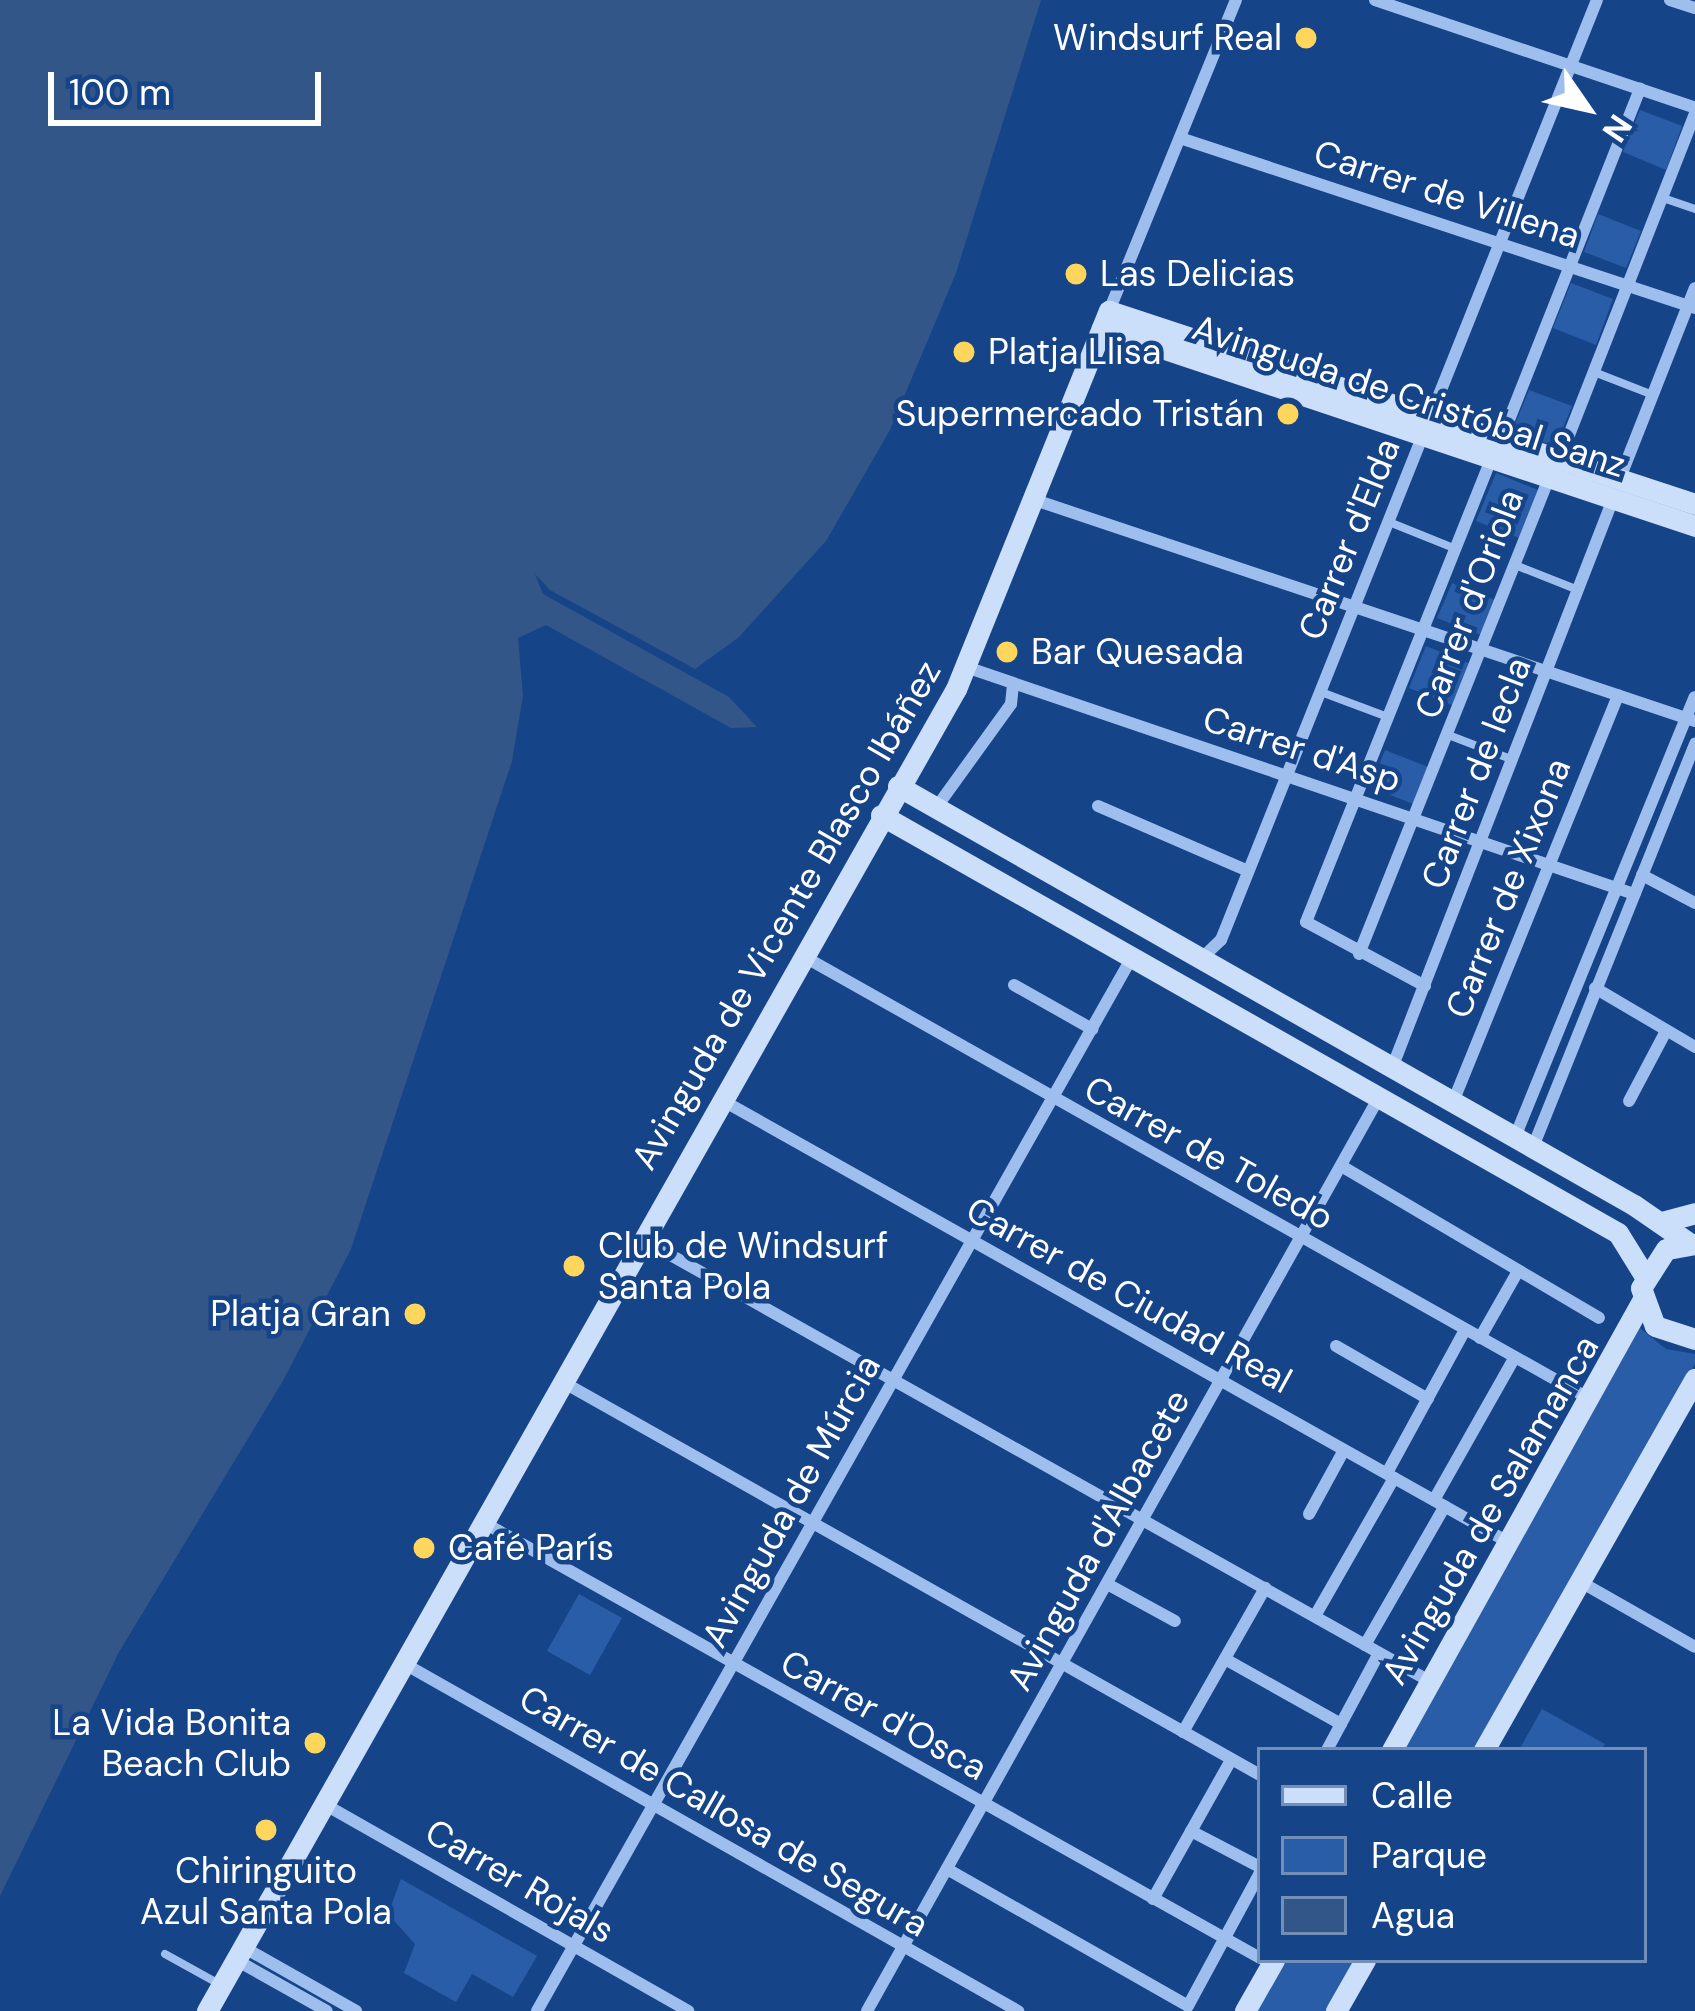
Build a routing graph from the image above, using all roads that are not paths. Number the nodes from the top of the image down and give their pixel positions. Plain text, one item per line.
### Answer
1 (1236, 0) edge
2 (1375, 0) edge
3 (1598, 0) edge
4 (1670, 0) edge
5 (1695, 8) edge
6 (1571, 66) junction
7 (1640, 89) junction
8 (1695, 110) edge
9 (1180, 138) junction
10 (1662, 197) junction
11 (1695, 209) edge
12 (1500, 242) junction
13 (1570, 266) junction
14 (1628, 285) junction
15 (1695, 288) edge
16 (1691, 307) edge
17 (1106, 319) junction
18 (1594, 372) junction
19 (1653, 395) junction
20 (1426, 426) junction
21 (1496, 450) junction
22 (1555, 468) junction
23 (1616, 489) junction
24 (1035, 500) junction
25 (1695, 504) edge
26 (1388, 522) junction
27 (1695, 526) edge
28 (1456, 549) junction
29 (1515, 565) junction
30 (1578, 590) junction
31 (1354, 607) junction
32 (1424, 629) junction
33 (1483, 650) junction
34 (966, 667) junction
35 (1547, 672) junction
36 (1013, 686) junction
37 (1320, 691) junction
38 (1618, 695) junction
39 (1695, 697) edge
40 (1388, 717) junction
41 (1691, 720) edge
42 (1450, 736) junction
43 (1695, 743) edge
44 (1513, 760) junction
45 (1286, 776) junction
46 (898, 786) junction
47 (1356, 797) junction
48 (1098, 806) dead end
49 (934, 809) junction
50 (881, 814) junction
51 (1417, 818) junction
52 (1482, 841) junction
53 (1551, 866) junction
54 (1248, 871) junction
55 (1642, 875) junction
56 (1619, 889) junction
57 (1634, 894) junction
58 (1695, 903) edge
59 (1161, 938) junction
60 (800, 954) junction
61 (1359, 955) junction
62 (1132, 958) junction
63 (1200, 960) junction
64 (1014, 986) dead end
65 (1425, 986) junction
66 (1594, 988) junction
67 (1092, 1029) junction
68 (1666, 1031) junction
69 (1695, 1047) edge
70 (1392, 1068) junction
71 (1379, 1097) junction
72 (719, 1099) junction
73 (1053, 1100) junction
74 (1629, 1101) dead end
75 (1453, 1102) junction
76 (1524, 1142) junction
77 (1343, 1167) junction
78 (1510, 1170) junction
79 (1695, 1213) edge
80 (1662, 1222) junction
81 (640, 1238) junction
82 (1302, 1240) junction
83 (973, 1241) junction
84 (1693, 1243) edge
85 (1518, 1271) junction
86 (1644, 1276) junction
87 (1642, 1301) junction
88 (1599, 1318) dead end
89 (1465, 1330) junction
90 (1480, 1338) junction
91 (1695, 1339) edge
92 (1336, 1346) dead end
93 (1515, 1357) junction
94 (1695, 1379) edge
95 (560, 1380) junction
96 (893, 1381) junction
97 (1222, 1382) junction
98 (1428, 1399) junction
99 (1591, 1400) junction
100 (1344, 1450) junction
101 (1390, 1476) junction
102 (1440, 1503) junction
103 (1309, 1514) dead end
104 (480, 1521) junction
105 (813, 1522) junction
106 (1144, 1522) junction
107 (1510, 1543) junction
108 (1579, 1581) junction
109 (1109, 1585) junction
110 (1265, 1588) junction
111 (1315, 1616) junction
112 (1175, 1621) dead end
113 (1365, 1645) junction
114 (1695, 1647) edge
115 (1379, 1653) junction
116 (1225, 1659) junction
117 (402, 1662) junction
118 (733, 1664) junction
119 (1064, 1664) junction
120 (1431, 1682) junction
121 (1341, 1724) junction
122 (1183, 1732) junction
123 (1329, 1747) edge
124 (1395, 1747) edge
125 (1486, 1747) edge
126 (1231, 1760) junction
127 (1257, 1773) edge
128 (322, 1803) junction
129 (983, 1805) junction
130 (654, 1806) junction
131 (1191, 1831) junction
132 (1257, 1868) edge
133 (946, 1870) junction
134 (1257, 1876) edge
135 (1153, 1899) junction
136 (1225, 1938) junction
137 (574, 1946) junction
138 (903, 1947) junction
139 (239, 1953) junction
140 (165, 1954) dead end
141 (1257, 1954) edge
142 (1267, 1963) edge
143 (1363, 1963) edge
144 (221, 1985) junction
145 (207, 2011) edge
146 (326, 2011) edge
147 (356, 2011) edge
148 (537, 2011) edge
149 (688, 2011) edge
150 (867, 2011) edge
151 (1018, 2011) edge
152 (1245, 2011) edge
153 (1336, 2011) edge

1 - 9 street, Avinguda de Vicente Blasco Ibáñez
2 - 6 street
3 - 6 street, Carrer d'Elda
4 - 5 street
6 - 7 street
6 - 12 street, Carrer d'Elda
7 - 8 street
7 - 13 street
8 - 10 street, Carrer d'Oriola
9 - 12 street, Carrer de Villena
9 - 17 street, Avinguda de Vicente Blasco Ibáñez
10 - 11 lane
10 - 14 street, Carrer d'Oriola
12 - 13 street, Carrer de Villena
12 - 20 street, Carrer d'Elda
13 - 14 street, Carrer de Villena
13 - 21 street
14 - 16 street, Carrer de Villena
14 - 18 street, Carrer d'Oriola
15 - 16 street, Carrer de Iecla
16 - 19 street, Carrer de Iecla
17 - 20 street, Avinguda de Cristóbal Sanz
17 - 24 street, Avinguda de Vicente Blasco Ibáñez
18 - 19 lane
18 - 22 street, Carrer d'Oriola
19 - 23 street, Carrer de Iecla
20 - 21 street, Avinguda de Cristóbal Sanz
20 - 26 street, Carrer d'Elda
21 - 22 street, Avinguda de Cristóbal Sanz
21 - 28 street
22 - 23 street, Avinguda de Cristóbal Sanz
22 - 29 street, Carrer d'Oriola
23 - 25 street, Avinguda de Cristóbal Sanz
23 - 27 street, Avinguda de Cristóbal Sanz
23 - 30 street, Carrer de Iecla
24 - 31 street
24 - 34 street, Avinguda de Vicente Blasco Ibáñez
26 - 28 lane
26 - 31 street, Carrer d'Elda
28 - 32 street
29 - 30 lane
29 - 33 street, Carrer d'Oriola
30 - 35 street, Carrer de Iecla
31 - 32 street
31 - 37 street, Carrer d'Elda
32 - 33 street
32 - 40 street
33 - 35 street
33 - 42 street, Carrer d'Oriola
34 - 36 street, Carrer d'Asp
34 - 46 street, Avinguda de Vicente Blasco Ibáñez
35 - 38 street
35 - 44 street, Carrer de Iecla
36 - 45 street, Carrer d'Asp
36 - 49 street
37 - 40 lane
37 - 45 street, Carrer d'Elda
38 - 41 street
38 - 53 street, Carrer de Xixona
39 - 41 street
40 - 47 street
41 - 56 street
42 - 44 lane
42 - 51 street, Carrer d'Oriola
43 - 55 street
44 - 52 street, Carrer de Iecla
45 - 47 street, Carrer d'Asp
45 - 54 street, Carrer d'Elda
46 - 49 street
46 - 50 street, Avinguda de Vicente Blasco Ibáñez
47 - 51 street, Carrer d'Asp
47 - 61 street
48 - 54 street
49 - 59 street
50 - 60 street, Avinguda de Vicente Blasco Ibáñez
50 - 62 street
51 - 52 street, Carrer d'Asp
51 - 61 street, Carrer d'Oriola
52 - 53 street, Carrer d'Asp
52 - 65 street, Carrer de Iecla
53 - 56 street, Carrer d'Asp
53 - 75 street, Carrer de Xixona
54 - 63 street, Carrer d'Elda
55 - 57 street
55 - 58 street
56 - 57 street, Carrer d'Asp
56 - 76 street
57 - 66 street
59 - 62 street
59 - 63 street
60 - 72 street, Avinguda de Vicente Blasco Ibáñez
60 - 73 street, Carrer de Toledo
61 - 65 street
62 - 67 street, Avinguda de Múrcia
62 - 71 street
63 - 70 street
64 - 67 street
65 - 70 street, Carrer de Iecla
66 - 68 street
66 - 76 street
67 - 73 street, Avinguda de Múrcia
68 - 69 street
68 - 74 street
70 - 71 street
70 - 75 street
71 - 77 street, Avinguda d'Albacete
71 - 78 street
72 - 81 street, Avinguda de Vicente Blasco Ibáñez
72 - 83 street, Carrer de Ciudad Real
73 - 82 street, Carrer de Toledo
73 - 83 street, Avinguda de Múrcia
75 - 76 street
76 - 78 street
76 - 80 street
77 - 82 street, Avinguda d'Albacete
77 - 85 street
78 - 86 street
79 - 80 street
80 - 84 street
81 - 95 street, Avinguda de Vicente Blasco Ibáñez
81 - 96 street
82 - 89 street, Carrer de Toledo
82 - 97 street, Avinguda d'Albacete
83 - 96 street, Avinguda de Múrcia
83 - 97 street, Carrer de Ciudad Real
84 - 86 street
85 - 88 street
85 - 90 street
86 - 87 street
87 - 91 street
87 - 99 street, Avinguda de Salamanca
89 - 90 street, Carrer de Toledo
89 - 98 street
90 - 93 street, Carrer de Toledo
92 - 98 street
93 - 99 street, Carrer de Toledo
93 - 102 street
94 - 108 street
95 - 104 street, Avinguda de Vicente Blasco Ibáñez
95 - 105 street
96 - 105 street, Avinguda de Múrcia
96 - 106 street
97 - 100 street, Carrer de Ciudad Real
97 - 106 street, Avinguda d'Albacete
98 - 101 street
99 - 107 street, Avinguda de Salamanca
100 - 101 street, Carrer de Ciudad Real
100 - 103 street
101 - 102 street, Carrer de Ciudad Real
101 - 111 street
102 - 107 street, Carrer de Ciudad Real
102 - 113 street
104 - 117 street, Avinguda de Vicente Blasco Ibáñez
104 - 118 street, Carrer d'Osca
105 - 118 street, Avinguda de Múrcia
105 - 119 street
106 - 109 street, Avinguda d'Albacete
106 - 110 street
107 - 120 street, Avinguda de Salamanca
108 - 114 street
108 - 125 street
109 - 112 street
109 - 119 street, Avinguda d'Albacete
110 - 111 street
110 - 116 street
111 - 113 street
113 - 115 street
115 - 120 street
115 - 121 street
116 - 121 street
116 - 122 street
117 - 128 street, Avinguda de Vicente Blasco Ibáñez
117 - 130 street, Carrer de Callosa de Segura
118 - 129 street, Carrer d'Osca
118 - 130 street, Avinguda de Múrcia
119 - 122 street
119 - 129 street, Avinguda d'Albacete
120 - 124 street, Avinguda de Salamanca
121 - 123 street
122 - 126 street
126 - 127 street
126 - 131 street
128 - 137 street, Carrer Rojals
128 - 139 street, Avinguda de Vicente Blasco Ibáñez
129 - 133 street, Avinguda d'Albacete
129 - 135 street, Carrer d'Osca
130 - 137 street, Avinguda de Múrcia
130 - 138 street, Carrer de Callosa de Segura
131 - 132 street
131 - 135 street
133 - 136 street
133 - 138 street, Avinguda d'Albacete
134 - 136 street
135 - 136 street, Carrer d'Osca
136 - 141 street, Carrer d'Osca
137 - 148 street, Avinguda de Múrcia
137 - 149 street, Carrer Rojals
138 - 150 street, Avinguda d'Albacete
138 - 151 street, Carrer de Callosa de Segura
139 - 144 street, Avinguda de Vicente Blasco Ibáñez
139 - 146 street
139 - 147 street
140 - 144 lane
142 - 152 street
143 - 153 street
144 - 145 street, Avinguda de Vicente Blasco Ibáñez

